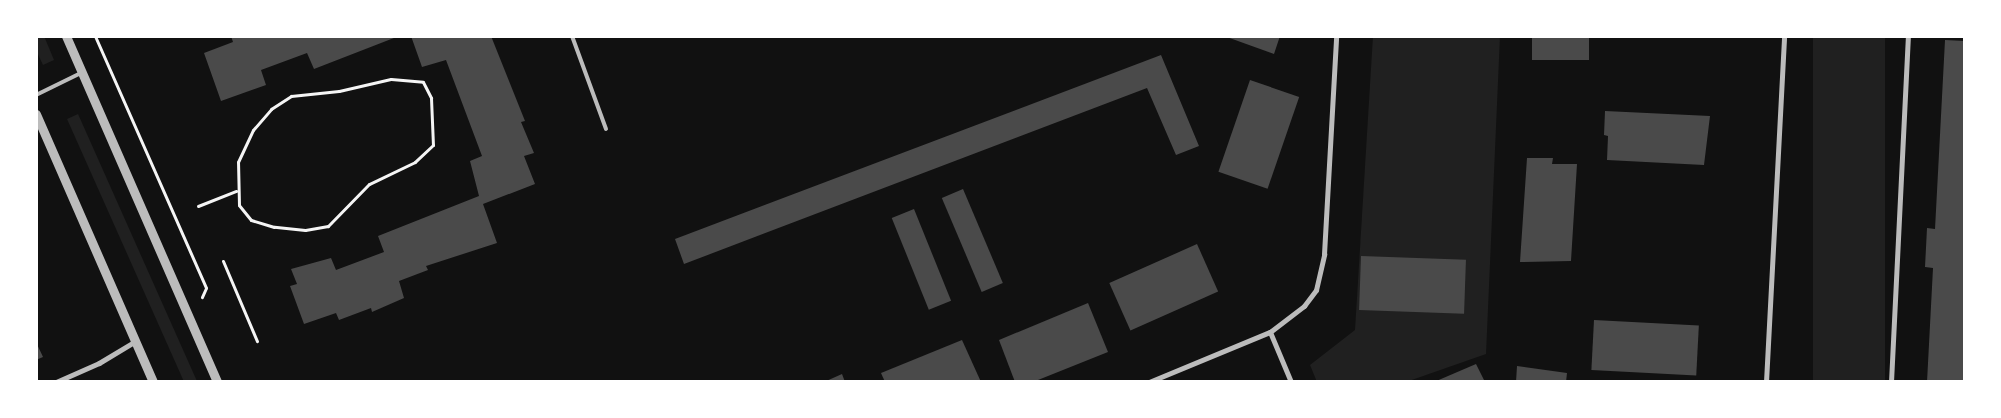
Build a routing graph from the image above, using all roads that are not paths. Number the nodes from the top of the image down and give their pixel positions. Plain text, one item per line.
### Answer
1 (66, 36) edge
2 (572, 36) edge
3 (1336, 36) edge
4 (1784, 36) edge
5 (1908, 36) edge
6 (82, 73) junction
7 (36, 95) edge
8 (36, 114) edge
9 (606, 129) dead end
10 (1270, 332) junction
11 (134, 342) junction
12 (56, 382) edge
13 (153, 382) edge
14 (217, 382) edge
15 (1150, 382) edge
16 (1291, 382) edge
17 (1766, 382) edge
18 (1891, 382) edge

1 - 6 street
2 - 9 lane
3 - 10 street
4 - 17 street
5 - 18 street
6 - 7 lane
6 - 14 street
8 - 11 street
10 - 15 street
10 - 16 street
11 - 12 street
11 - 13 street

